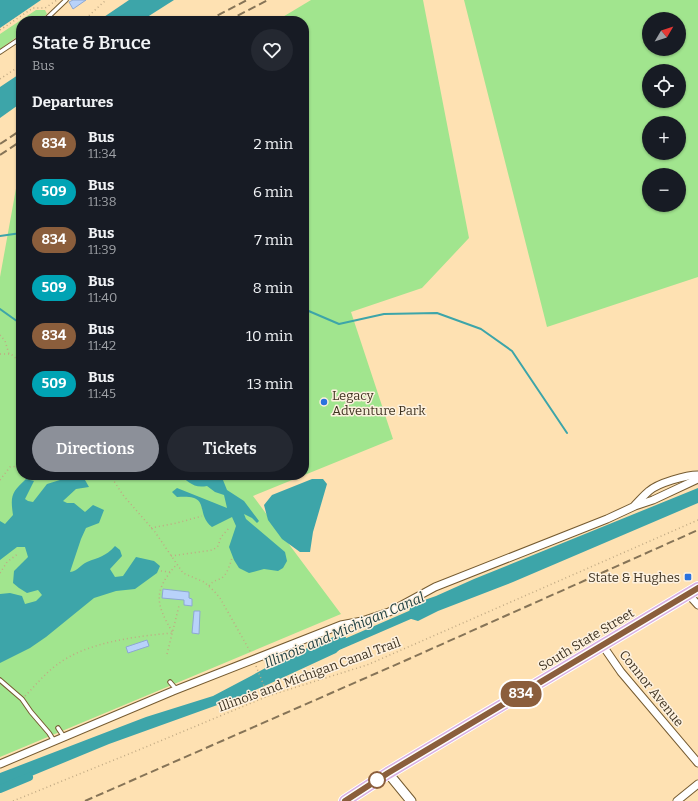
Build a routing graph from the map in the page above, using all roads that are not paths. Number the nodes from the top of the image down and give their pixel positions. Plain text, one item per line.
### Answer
1 (66, 0) edge
2 (49, 16) edge
3 (16, 41) edge
4 (0, 52) edge
5 (698, 474) edge
6 (698, 480) edge
7 (635, 506) junction
8 (693, 591) edge
9 (698, 605) edge
10 (603, 646) junction
11 (0, 680) edge
12 (170, 682) dead end
13 (177, 690) junction
14 (58, 728) dead end
15 (64, 737) junction
16 (54, 741) junction
17 (698, 763) edge
18 (0, 764) edge
19 (388, 773) junction
20 (698, 784) edge
21 (345, 801) edge
22 (411, 801) edge
23 (677, 801) edge

1 - 2 lane
3 - 4 lane
5 - 7 street
6 - 7 street
7 - 13 street
8 - 9 street
8 - 10 main road, South State Street
10 - 17 street, Connor Avenue
10 - 19 main road, South State Street
11 - 16 lane
12 - 13 lane
13 - 15 street
14 - 15 lane
15 - 16 street
16 - 18 street
19 - 21 main road, South State Street
19 - 22 street
20 - 23 street

